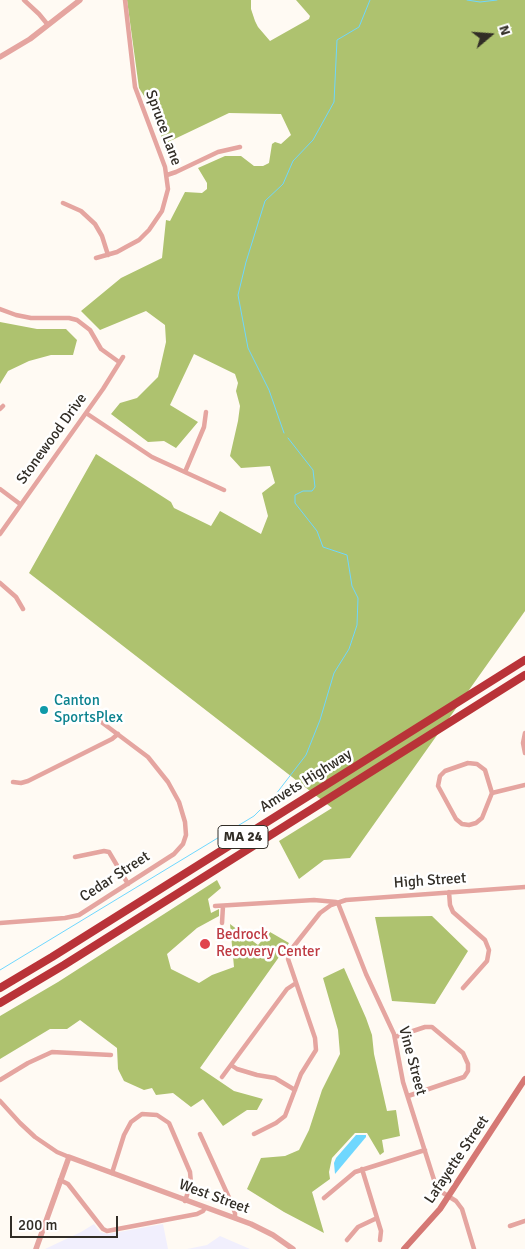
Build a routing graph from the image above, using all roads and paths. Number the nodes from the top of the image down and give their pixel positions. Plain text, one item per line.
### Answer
1 (24, 0) edge
2 (80, 0) edge
3 (125, 0) edge
4 (48, 25) junction
5 (0, 57) edge
6 (240, 147) dead end
7 (167, 175) junction
8 (63, 203) dead end
9 (108, 255) junction
10 (96, 258) dead end
11 (0, 308) edge
12 (123, 357) dead end
13 (119, 362) junction
14 (86, 412) junction
15 (206, 412) dead end
16 (185, 472) junction
17 (0, 489) edge
18 (224, 490) dead end
19 (20, 504) junction
20 (0, 534) edge
21 (0, 583) edge
22 (23, 608) dead end
23 (525, 660) edge
24 (525, 675) edge
25 (96, 718) dead end
26 (525, 733) edge
27 (118, 734) junction
28 (525, 752) edge
29 (13, 782) dead end
30 (525, 785) edge
31 (492, 793) junction
32 (75, 856) dead end
33 (128, 884) junction
34 (525, 887) edge
35 (449, 892) junction
36 (338, 902) junction
37 (215, 906) dead end
38 (223, 906) junction
39 (0, 922) edge
40 (222, 923) dead end
41 (296, 984) junction
42 (0, 988) edge
43 (464, 988) dead end
44 (0, 1004) edge
45 (394, 1037) junction
46 (111, 1056) dead end
47 (231, 1065) junction
48 (222, 1077) dead end
49 (525, 1079) edge
50 (0, 1080) edge
51 (295, 1090) junction
52 (408, 1096) junction
53 (0, 1101) edge
54 (200, 1134) dead end
55 (254, 1134) dead end
56 (425, 1150) junction
57 (69, 1157) junction
58 (362, 1170) junction
59 (112, 1173) junction
60 (60, 1180) junction
61 (449, 1197) junction
62 (324, 1198) dead end
63 (185, 1200) junction
64 (205, 1208) junction
65 (235, 1218) junction
66 (377, 1218) junction
67 (525, 1221) edge
68 (510, 1226) dead end
69 (347, 1240) dead end
70 (380, 1240) dead end
71 (36, 1249) edge
72 (293, 1249) edge
73 (404, 1249) edge
74 (474, 1249) edge

1 - 4 street
2 - 4 street
3 - 7 street, Spruce Lane
4 - 5 street
6 - 7 street
7 - 9 street, Spruce Lane
8 - 9 street
9 - 10 street, Spruce Lane
11 - 13 street
12 - 13 street, Stonewood Drive
13 - 14 street, Stonewood Drive
14 - 16 street
14 - 19 street, Stonewood Drive
15 - 16 street
16 - 18 street
17 - 19 street
19 - 20 street, Stonewood Drive
21 - 22 street
23 - 42 highway, Amvets Highway / MA 24
24 - 44 highway, Amvets Highway / MA 24
25 - 27 street
26 - 28 street
27 - 29 street
27 - 33 street, Cedar Street
30 - 31 street
31 - 31 street
32 - 33 street
33 - 39 street, Cedar Street
34 - 35 street, High Street
35 - 36 street, High Street
35 - 43 street
36 - 38 street
36 - 41 street
36 - 45 street, Vine Street
37 - 38 street
38 - 40 street
41 - 47 street
41 - 51 street
45 - 52 street, Vine Street
45 - 52 street
46 - 50 street
47 - 48 street
47 - 51 street
49 - 61 main road, Lafayette Street
51 - 55 street
52 - 56 street, Vine Street
53 - 57 street
54 - 65 street
56 - 58 street
56 - 61 street, Vine Street
57 - 59 street, West Street
57 - 60 street
58 - 62 street
58 - 66 street
59 - 63 street, West Street
59 - 63 street
60 - 64 street
60 - 71 street
61 - 73 main road, Lafayette Street
61 - 74 street, Vine Street
63 - 64 street, West Street
64 - 65 street, West Street
65 - 72 street, West Street
66 - 69 street
66 - 70 street
67 - 68 street

